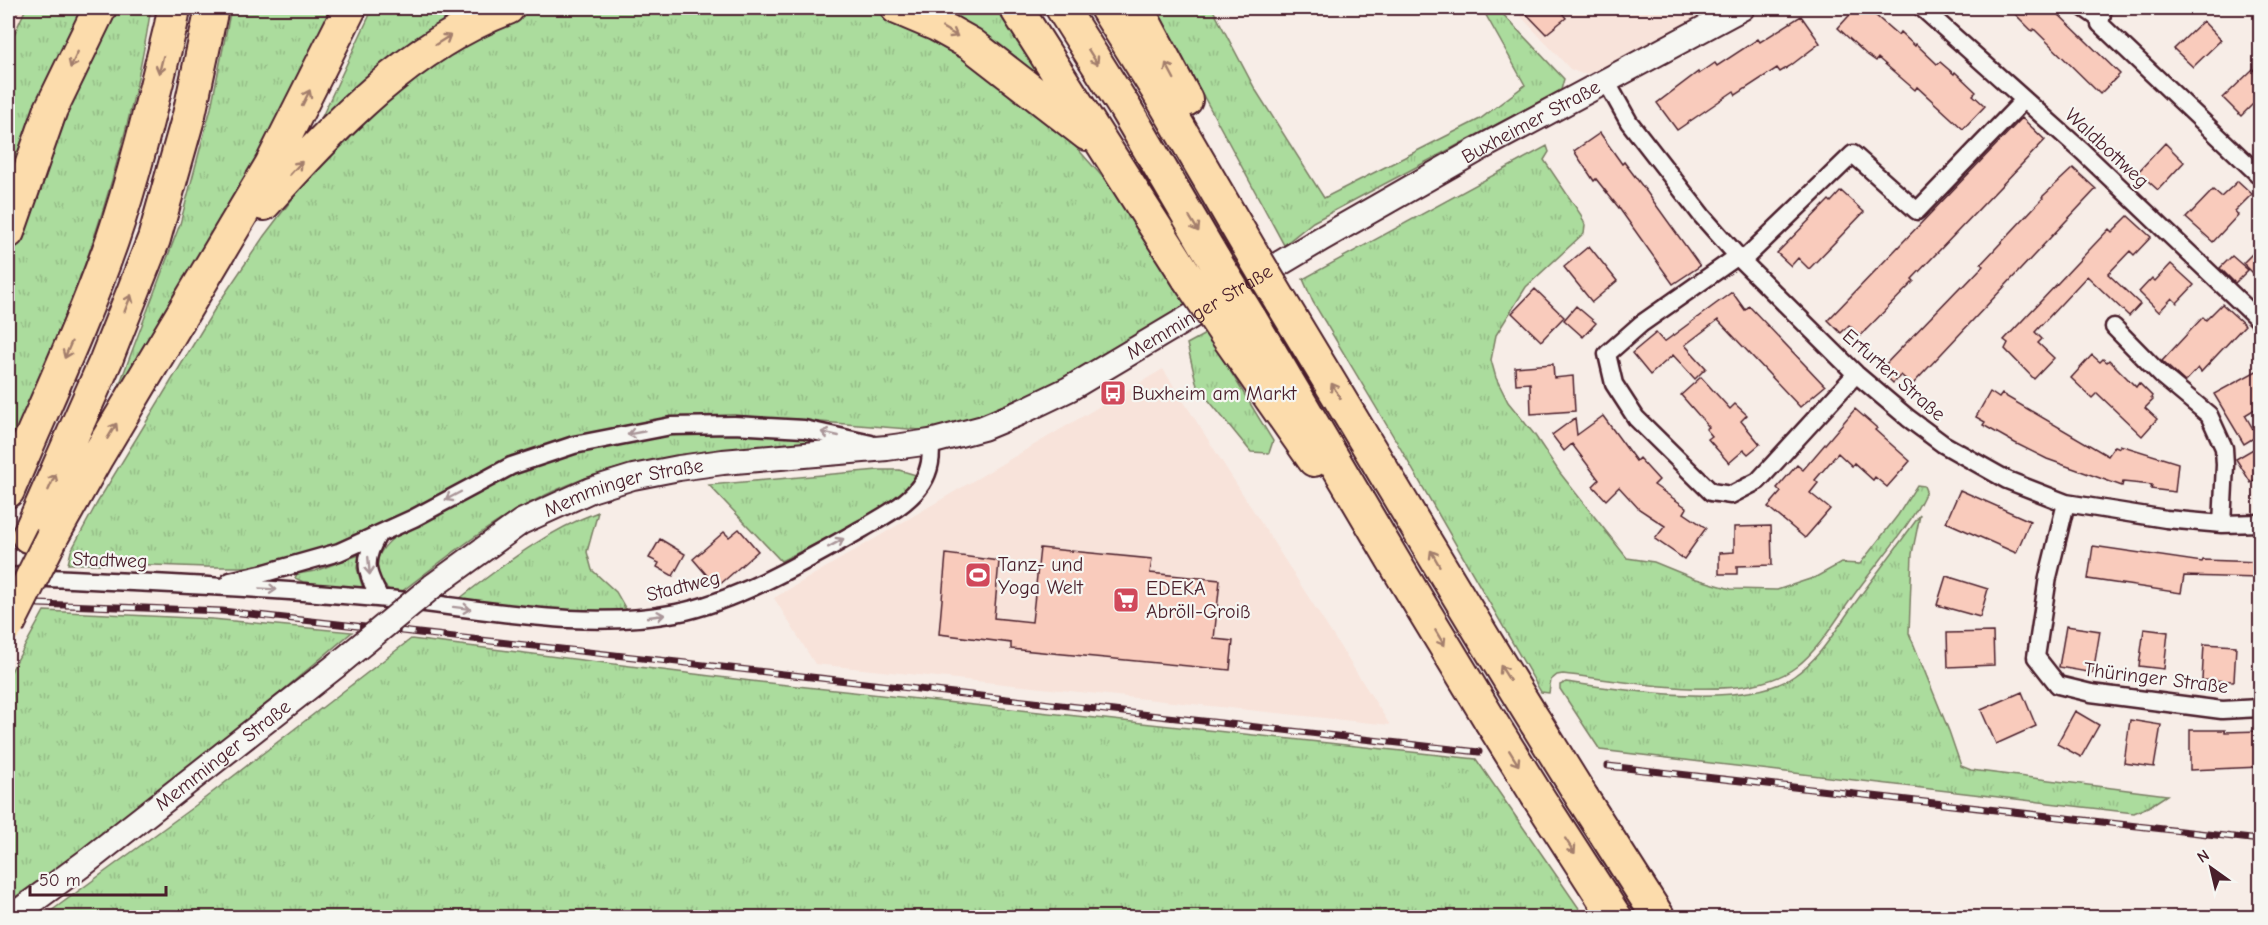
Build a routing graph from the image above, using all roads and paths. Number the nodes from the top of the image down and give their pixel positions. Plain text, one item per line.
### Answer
1 (100, 8) edge
2 (174, 8) edge
3 (212, 8) edge
4 (350, 8) edge
5 (508, 8) edge
6 (897, 8) edge
7 (1016, 8) edge
8 (1062, 8) edge
9 (1106, 8) edge
10 (1137, 8) edge
11 (1742, 8) edge
12 (1922, 8) edge
13 (2077, 8) edge
14 (2102, 16) edge
15 (1606, 81) junction
16 (2024, 100) junction
17 (1105, 148) junction
18 (2260, 176) edge
19 (8, 232) edge
20 (1321, 239) joint
21 (1255, 258) junction
22 (1740, 258) junction
23 (216, 259) junction
24 (2260, 321) edge
25 (1238, 325) junction
26 (2114, 327) dead end
27 (1856, 374) junction
28 (930, 442) junction
29 (887, 448) junction
30 (8, 491) edge
31 (2066, 503) junction
32 (2260, 523) edge
33 (2222, 524) junction
34 (378, 535) junction
35 (40, 537) junction
36 (8, 576) edge
37 (8, 585) edge
38 (210, 585) junction
39 (380, 598) junction
40 (8, 625) edge
41 (2260, 708) edge
42 (10, 918) edge
43 (1616, 918) edge
44 (1659, 918) edge

1 -> 19 highway
2 -> 30 highway
35 -> 3 highway
23 -> 4 highway
23 -> 5 highway
6 -> 17 highway
7 - 17 highway
8 -> 25 highway, bridge
9 - 21 highway
21 -> 10 highway
11 - 15 street, Buxheimer Straße
12 - 16 street, Waldbottweg
13 - 14 lane
14 - 18 street
15 - 20 street, Buxheimer Straße
15 - 22 street, Erfurter Straße
16 - 22 street
16 - 24 street, Waldbottweg
17 - 25 highway, bridge
20 - 28 street, Memminger Straße
44 -> 21 highway, bridge
22 - 27 street, Erfurter Straße
22 - 27 street
35 -> 23 highway
25 -> 43 highway, bridge
26 - 33 street
27 - 31 street, Erfurter Straße
28 - 29 street, Memminger Straße
39 -> 28 street, Stadtweg
29 -> 34 street, Stadtweg
29 - 42 street, Memminger Straße, bridge
31 - 33 street, Erfurter Straße
31 - 41 street, Thüringer Straße
32 - 33 street, Erfurter Straße
34 - 38 street, Stadtweg
34 -> 39 street
35 - 37 highway
35 - 40 highway, bridge
36 - 38 street, Stadtweg
38 -> 39 street, Stadtweg

